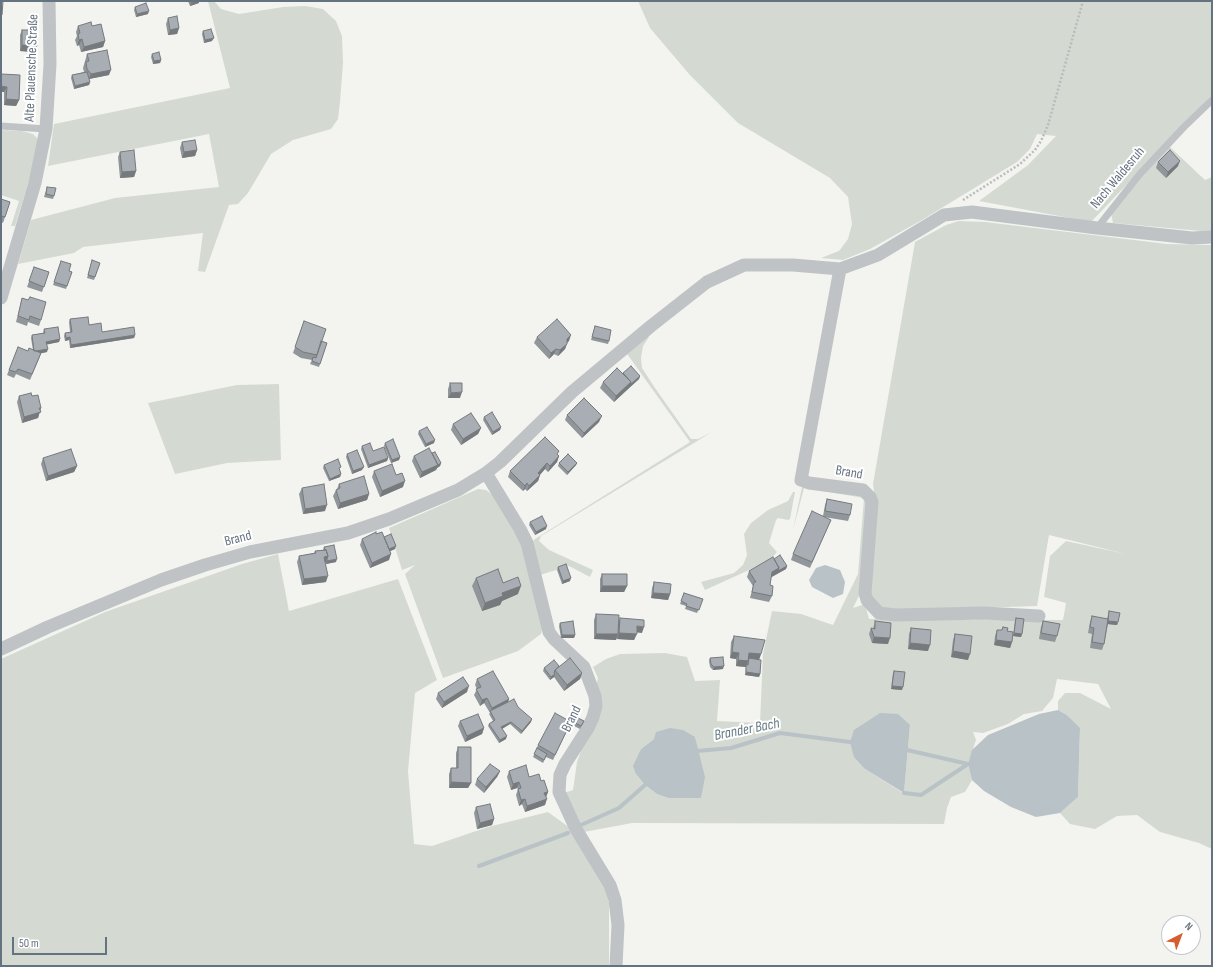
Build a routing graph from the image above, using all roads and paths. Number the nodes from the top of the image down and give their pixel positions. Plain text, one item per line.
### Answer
1 (49, 1) edge
2 (1083, 1) edge
3 (1212, 100) edge
4 (1, 126) edge
5 (46, 129) junction
6 (944, 216) junction
7 (1097, 228) junction
8 (1212, 237) edge
9 (840, 268) junction
10 (1, 298) edge
11 (486, 473) junction
12 (1039, 616) dead end
13 (1, 649) edge
14 (616, 966) edge

1 - 5 street, Alte Plauensche Straße
2 - 6 path
3 - 7 lane, Nach Waldesruh
4 - 5 lane
5 - 10 street, Alte Plauensche Straße
6 - 7 street
6 - 9 street, Brand
7 - 8 street, Nach Waldesruh
9 - 11 street, Brand
9 - 12 street, Brand
11 - 13 street, Brand
11 - 14 street, Brand

